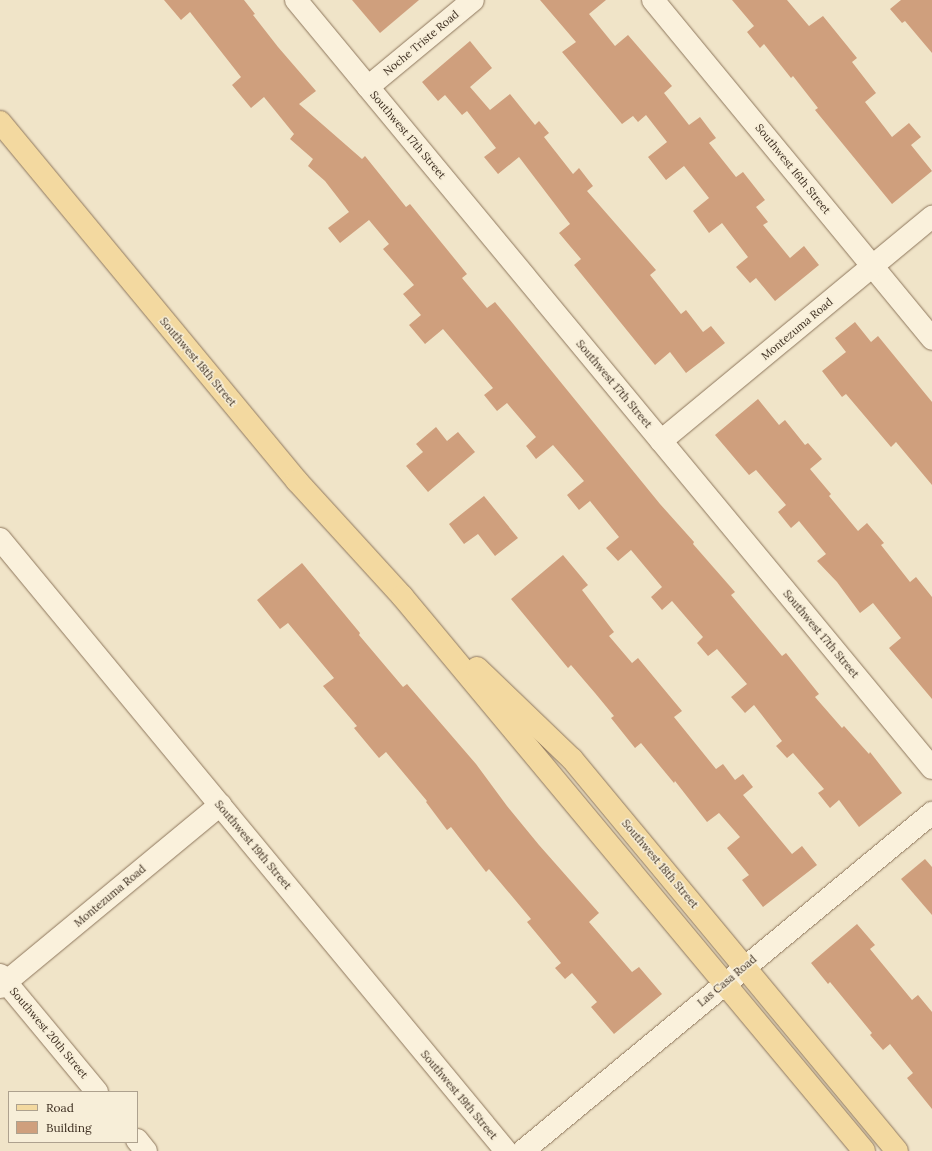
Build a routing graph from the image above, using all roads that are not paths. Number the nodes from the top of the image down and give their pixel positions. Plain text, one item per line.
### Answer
1 (296, 0) edge
2 (474, 0) edge
3 (653, 0) edge
4 (368, 87) junction
5 (0, 122) edge
6 (932, 217) edge
7 (872, 266) junction
8 (932, 339) edge
9 (661, 441) junction
10 (0, 539) edge
11 (402, 596) junction
12 (932, 768) edge
13 (220, 805) junction
14 (932, 813) edge
15 (744, 966) junction
16 (2, 981) edge
17 (724, 983) junction
18 (96, 1091) edge
19 (138, 1141) edge
20 (146, 1151) edge
21 (506, 1151) edge
22 (523, 1151) edge
23 (864, 1151) edge
24 (897, 1151) edge

1 - 4 street, Southwest 17th Street
2 - 4 street, Noche Triste Road
3 - 7 street, Southwest 16th Street
4 - 9 street, Southwest 17th Street
5 - 11 main road, Southwest 18th Street
6 - 7 street, Montezuma Road
7 - 8 street, Southwest 16th Street
7 - 9 street, Montezuma Road
9 - 12 street, Southwest 17th Street
10 - 13 street, Southwest 19th Street
11 - 15 main road, Southwest 18th Street
11 - 17 main road, Southwest 18th Street
13 - 16 street, Montezuma Road
13 - 21 street, Southwest 19th Street
14 - 15 street, Las Casa Road
15 - 17 street, Las Casa Road
15 - 24 main road, Southwest 18th Street
16 - 18 street, Southwest 20th Street
17 - 22 street, Las Casa Road
17 - 23 main road, Southwest 18th Street
19 - 20 street

